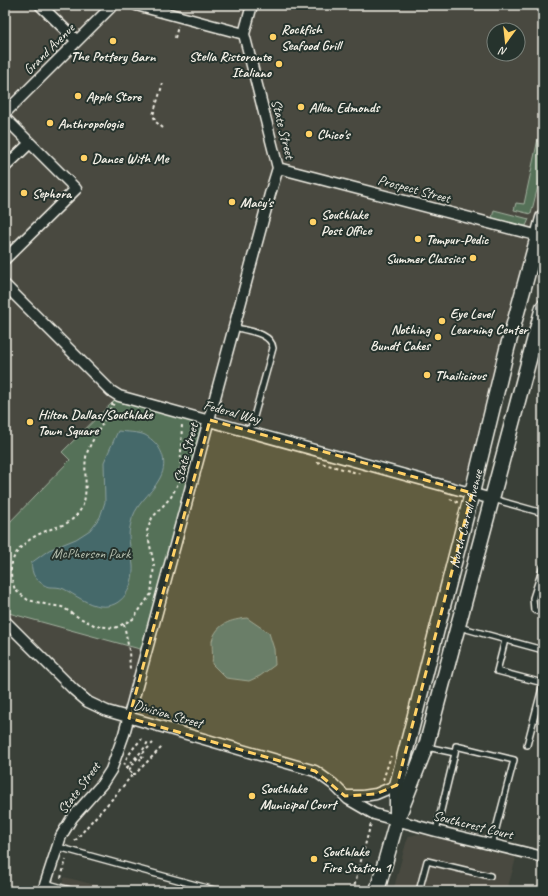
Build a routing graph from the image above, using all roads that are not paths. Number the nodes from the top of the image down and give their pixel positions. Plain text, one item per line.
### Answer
1 (40, 5) edge
2 (113, 5) edge
3 (136, 5) edge
4 (252, 5) edge
5 (244, 34) junction
6 (77, 42) junction
7 (5, 113) edge
8 (5, 118) edge
9 (30, 143) junction
10 (5, 167) edge
11 (278, 168) junction
12 (543, 218) edge
13 (541, 236) edge
14 (5, 259) edge
15 (5, 285) edge
16 (543, 307) edge
17 (234, 327) junction
18 (539, 336) edge
19 (210, 420) junction
20 (250, 431) junction
21 (472, 493) junction
22 (492, 499) junction
23 (543, 513) edge
24 (543, 567) edge
25 (543, 613) edge
26 (5, 622) edge
27 (458, 627) junction
28 (505, 640) junction
29 (543, 650) edge
30 (543, 683) edge
31 (129, 718) junction
32 (527, 745) dead end
33 (426, 746) junction
34 (455, 753) junction
35 (397, 785) junction
36 (344, 796) junction
37 (397, 820) junction
38 (436, 831) junction
39 (492, 844) junction
40 (58, 847) junction
41 (543, 857) edge
42 (490, 876) dead end
43 (44, 887) edge
44 (74, 891) edge
45 (218, 891) edge
46 (377, 891) edge
47 (420, 891) edge

1 - 6 street
2 - 6 street, Grand Avenue
3 - 5 street
4 - 5 street, State Street
5 - 11 street, State Street
6 - 7 street, Grand Avenue
8 - 9 street
9 - 10 street
9 - 14 street
11 - 13 street, Prospect Street
11 - 17 street, State Street
12 - 13 main road, North Carroll Avenue
13 - 21 main road, North Carroll Avenue
15 - 19 street, Federal Way
16 - 18 main road, North Carroll Avenue
17 - 19 street, State Street
17 - 20 lane
18 - 22 main road, North Carroll Avenue
19 - 20 street, Federal Way
19 - 31 street, State Street
20 - 21 street, Federal Way
21 - 22 street, Federal Way
21 - 35 main road, North Carroll Avenue
22 - 23 lane
22 - 27 main road, North Carroll Avenue
24 - 25 lane
26 - 31 street, Division Street
27 - 28 lane
27 - 33 main road, North Carroll Avenue
28 - 29 lane
28 - 30 lane
30 - 32 lane
31 - 36 street, Division Street
31 - 40 street, State Street
33 - 34 lane
33 - 37 main road, North Carroll Avenue
34 - 38 lane
34 - 39 lane
35 - 36 street
35 - 37 main road, North Carroll Avenue
36 - 37 street, Division Street
37 - 38 street, Southcrest Court
37 - 46 main road, North Carroll Avenue
38 - 39 street, Southcrest Court
39 - 41 street, Southcrest Court
40 - 43 street, State Street
40 - 45 lane
42 - 47 lane
43 - 44 lane

